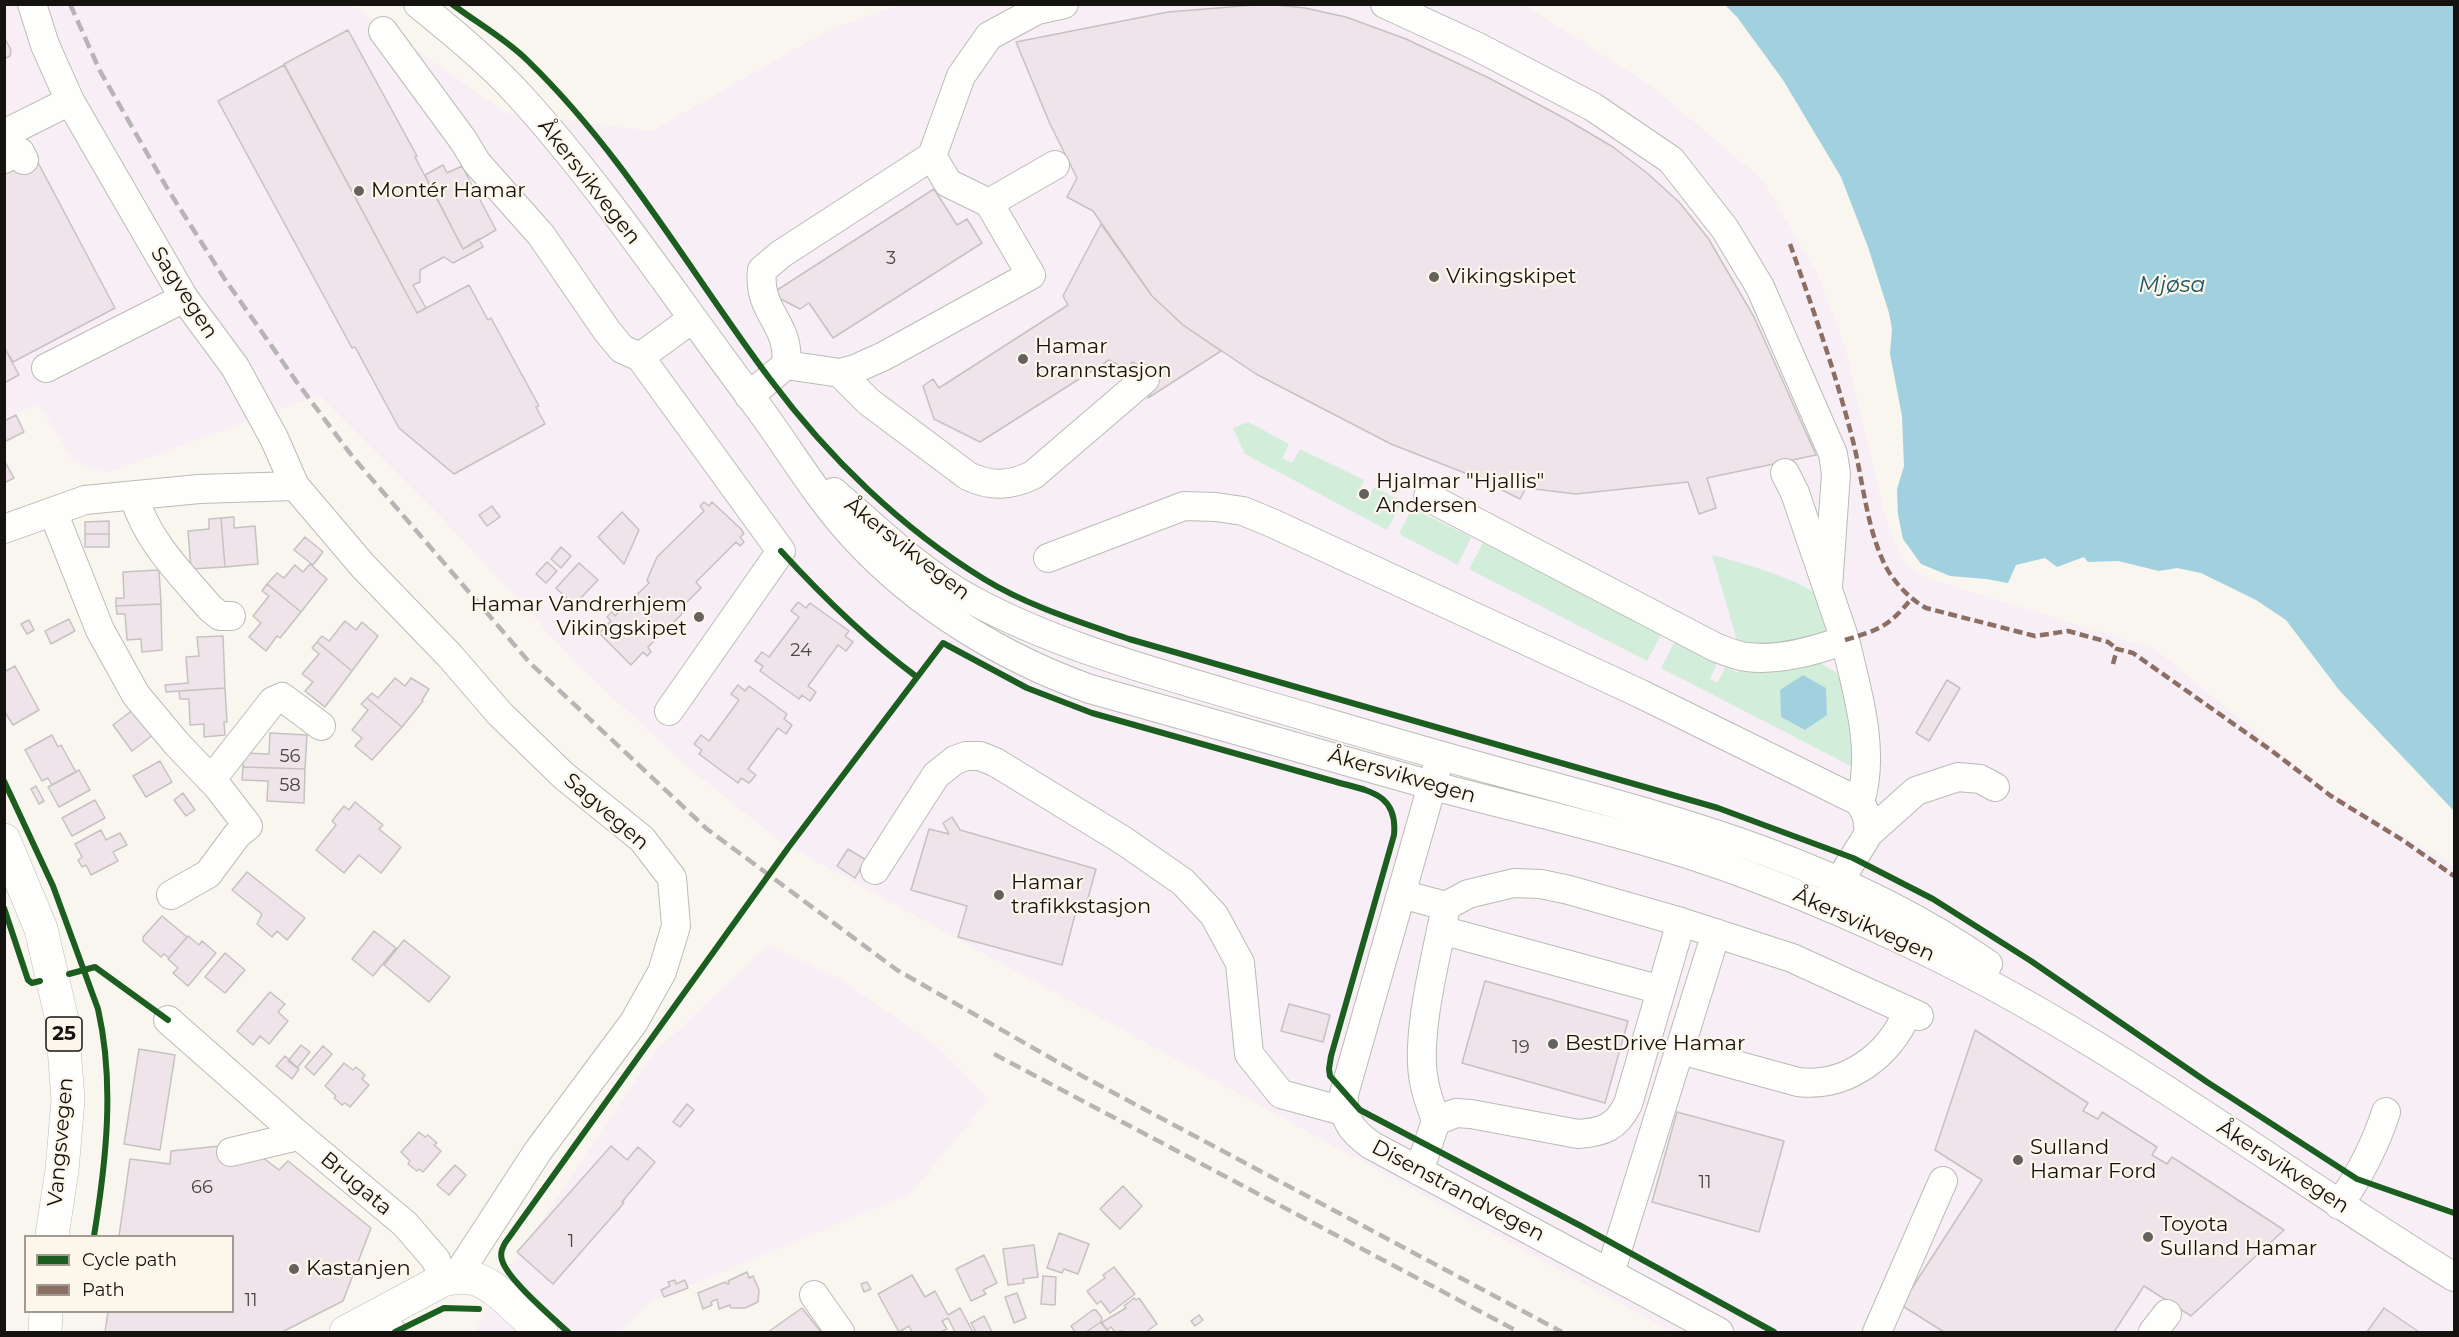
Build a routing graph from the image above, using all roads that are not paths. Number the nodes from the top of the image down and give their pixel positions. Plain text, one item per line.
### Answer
1 (32, 4) edge
2 (418, 4) edge
3 (1064, 4) edge
4 (1385, 4) edge
5 (382, 31) dead end
6 (70, 101) junction
7 (4, 134) edge
8 (932, 156) junction
9 (1055, 165) dead end
10 (988, 203) junction
11 (184, 298) junction
12 (692, 320) junction
13 (640, 357) junction
14 (786, 365) junction
15 (46, 368) dead end
16 (840, 373) junction
17 (1145, 379) dead end
18 (749, 396) junction
19 (780, 437) junction
20 (1785, 473) dead end
21 (295, 486) junction
22 (134, 496) junction
23 (1428, 497) dead end
24 (52, 512) junction
25 (4, 529) edge
26 (1048, 558) dead end
27 (1828, 587) junction
28 (231, 615) dead end
29 (1845, 640) junction
30 (669, 711) dead end
31 (321, 726) dead end
32 (1440, 756) junction
33 (211, 780) junction
34 (1432, 785) junction
35 (1995, 787) dead end
36 (1860, 802) junction
37 (1869, 833) junction
38 (4, 840) edge
39 (875, 870) dead end
40 (1839, 879) junction
41 (1401, 894) junction
42 (171, 895) dead end
43 (1825, 906) junction
44 (1444, 918) junction
45 (1681, 922) junction
46 (1716, 933) junction
47 (1661, 990) junction
48 (168, 1020) dead end
49 (2083, 1035) junction
50 (1681, 1050) junction
51 (1343, 1111) junction
52 (2386, 1112) dead end
53 (1436, 1122) junction
54 (293, 1135) junction
55 (231, 1152) dead end
56 (269, 1162) dead end
57 (1419, 1171) junction
58 (1943, 1181) dead end
59 (2339, 1205) junction
60 (52, 1235) edge
61 (1610, 1273) junction
62 (2454, 1277) edge
63 (449, 1278) junction
64 (814, 1295) dead end
65 (386, 1323) edge
66 (346, 1332) edge
67 (541, 1332) edge
68 (840, 1332) edge
69 (1719, 1332) edge
70 (1876, 1332) edge

1 - 6 street, Sagvegen
2 - 12 street, Åkersvikvegen
3 - 8 street
4 - 27 street
5 - 13 street
6 - 7 street
6 - 11 street, Sagvegen
8 - 10 street
8 - 14 street
9 - 10 street
10 - 16 street
11 - 15 street
11 - 21 street, Sagvegen
12 - 13 street
12 - 18 street, Åkersvikvegen
13 - 30 street
14 - 16 street
14 - 18 street
16 - 17 street
18 - 19 street, Åkersvikvegen
19 - 32 street, Åkersvikvegen
19 - 34 street, Åkersvikvegen
20 - 27 street
21 - 22 street
21 - 63 street, Sagvegen
22 - 24 street
22 - 28 street
23 - 29 street
24 - 25 street
24 - 33 street
26 - 36 street
27 - 29 street
29 - 36 street
31 - 33 street
32 - 34 street
32 - 40 street, Åkersvikvegen
33 - 42 street
34 - 41 street
34 - 43 street, Åkersvikvegen
35 - 37 street
36 - 37 street
37 - 40 street
38 - 60 main road, Vangsvegen / 25
39 - 51 street
40 - 43 street
40 - 49 street, Åkersvikvegen
41 - 44 street
41 - 51 street
43 - 49 street, Åkersvikvegen
44 - 45 street
44 - 47 street
44 - 53 street
45 - 46 street
45 - 47 street
46 - 50 street
46 - 50 street
47 - 53 street
48 - 54 street, Brugata
49 - 59 street, Åkersvikvegen
50 - 61 street
51 - 57 street, Disenstrandvegen
52 - 59 street
53 - 57 street
54 - 55 street
54 - 56 street
54 - 63 street, Brugata
57 - 61 street, Disenstrandvegen
58 - 70 street
59 - 62 street, Åkersvikvegen
61 - 69 street, Disenstrandvegen
63 - 65 main road
63 - 67 main road
64 - 68 street
65 - 66 main road

